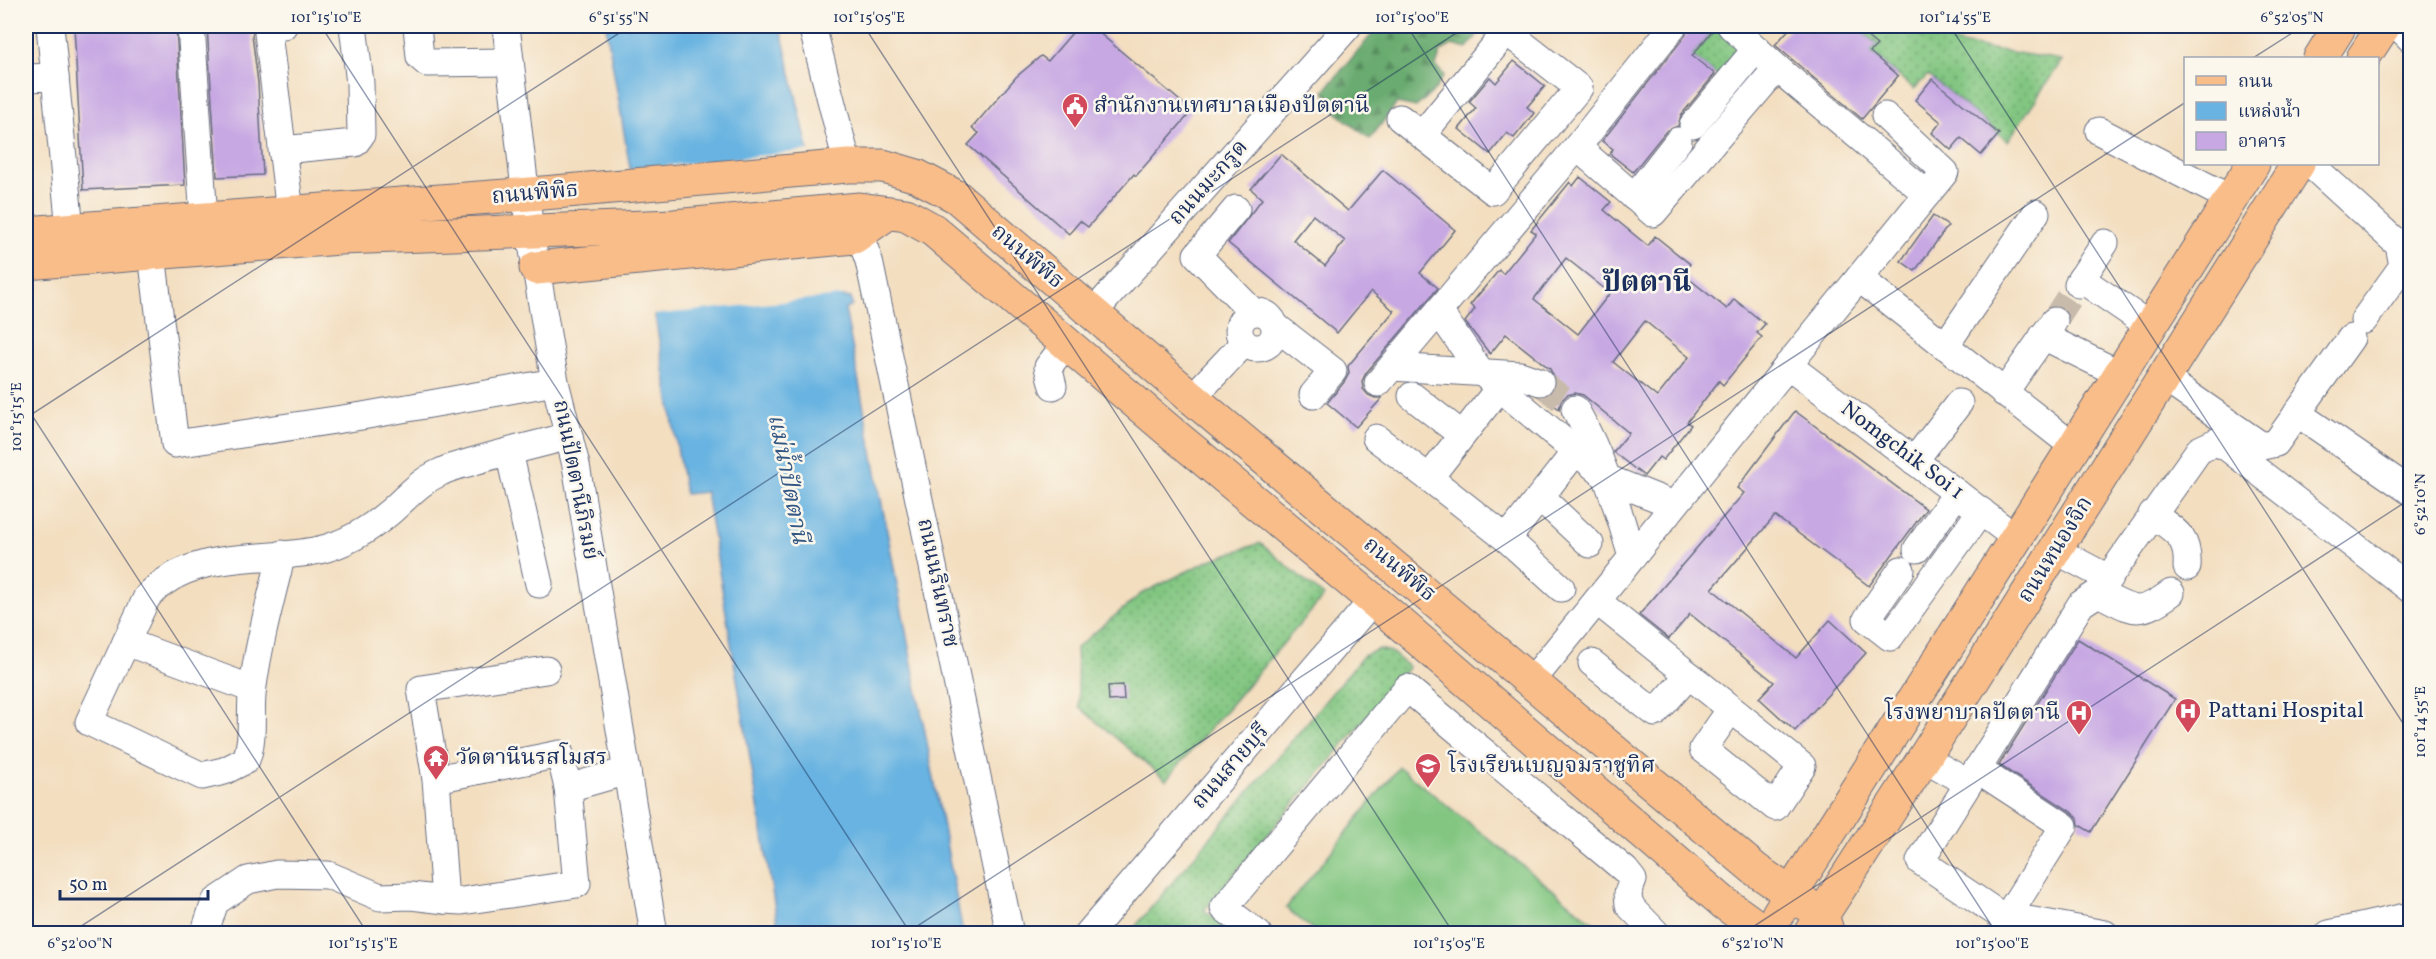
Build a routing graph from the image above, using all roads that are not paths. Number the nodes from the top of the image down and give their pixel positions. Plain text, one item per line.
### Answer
1 (50, 26) edge
2 (191, 26) edge
3 (283, 26) edge
4 (353, 26) edge
5 (417, 26) edge
6 (506, 26) edge
7 (1348, 26) edge
8 (1673, 26) edge
9 (1731, 26) edge
10 (2340, 26) edge
11 (2384, 26) edge
12 (2398, 26) edge
13 (812, 27) edge
14 (1508, 28) edge
15 (2410, 38) edge
16 (1756, 49) junction
17 (2321, 57) edge
18 (2364, 57) edge
19 (510, 62) junction
20 (1777, 68) junction
21 (55, 77) junction
22 (26, 78) edge
23 (1885, 116) dead end
24 (1400, 118) dead end
25 (2099, 131) dead end
26 (1422, 135) junction
27 (1577, 147) junction
28 (282, 150) junction
29 (2252, 165) edge
30 (2297, 165) edge
31 (2311, 165) edge
32 (839, 166) junction
33 (541, 193) junction
34 (1927, 194) junction
35 (1634, 197) junction
36 (2231, 199) junction
37 (1236, 208) dead end
38 (290, 212) junction
39 (2036, 213) dead end
40 (204, 219) junction
41 (852, 227) junction
42 (70, 229) junction
43 (26, 232) edge
44 (530, 232) junction
45 (2105, 243) dead end
46 (152, 254) junction
47 (26, 264) edge
48 (536, 268) junction
49 (1859, 278) junction
50 (1093, 313) junction
51 (1440, 313) junction
52 (1264, 319) junction
53 (2150, 326) junction
54 (1066, 344) junction
55 (1945, 346) junction
56 (1788, 365) junction
57 (2126, 365) junction
58 (2164, 378) junction
59 (1490, 379) junction
60 (555, 382) junction
61 (1540, 382) tunnel mouth
62 (1053, 386) dead end
63 (2004, 393) junction
64 (1313, 395) dead end
65 (1412, 396) dead end
66 (1192, 398) junction
67 (1959, 403) dead end
68 (1575, 409) tunnel mouth
69 (2297, 413) junction
70 (1167, 429) junction
71 (1462, 435) junction
72 (569, 436) junction
73 (1376, 438) dead end
74 (2073, 446) junction
75 (1576, 451) junction
76 (509, 452) junction
77 (1914, 461) junction
78 (2107, 469) junction
79 (1430, 478) junction
80 (1609, 479) junction
81 (1296, 484) junction
82 (2410, 491) edge
83 (1957, 493) junction
84 (1540, 497) junction
85 (1674, 505) junction
86 (1981, 511) junction
87 (2152, 514) junction
88 (1270, 516) junction
89 (1507, 538) junction
90 (2016, 538) junction
91 (1590, 544) dead end
92 (2055, 550) junction
93 (282, 554) junction
94 (1632, 557) junction
95 (2187, 567) dead end
96 (539, 584) dead end
97 (1415, 584) junction
98 (2103, 586) junction
99 (1562, 588) dead end
100 (2410, 589) edge
101 (2171, 593) dead end
102 (1597, 601) junction
103 (1381, 608) junction
104 (126, 642) junction
105 (1592, 663) dead end
106 (546, 670) dead end
107 (1689, 675) junction
108 (1530, 683) junction
109 (252, 689) junction
110 (1731, 709) dead end
111 (1505, 715) junction
112 (1479, 746) junction
113 (1924, 758) junction
114 (627, 771) junction
115 (1973, 776) junction
116 (436, 779) junction
117 (568, 788) junction
118 (1791, 895) junction
119 (445, 900) junction
120 (2410, 916) edge
121 (2007, 917) junction
122 (1820, 927) edge
123 (204, 933) edge
124 (654, 933) edge
125 (1010, 933) edge
126 (1088, 933) edge
127 (1258, 933) edge
128 (1657, 933) edge
129 (1766, 933) edge
130 (2105, 933) edge
131 (2329, 933) edge

1 - 21 street
2 - 40 street
3 - 28 street
4 - 28 street
5 - 19 street
6 - 19 street, ถนนปัตตานีภิรมย์
7 - 50 street, ถนนมะกรูด
8 - 27 street
9 - 16 street
10 - 17 main road
11 - 18 main road
12 - 15 street
13 - 32 street
14 - 26 street
14 - 26 street
16 - 20 street
16 - 35 street
19 - 33 street, ถนนปัตตานีภิรมย์
20 - 34 street
20 - 35 street
21 - 22 street
21 - 42 street
23 - 34 street
24 - 26 street
25 - 36 street
27 - 35 street
27 - 51 street
28 - 38 street
29 - 36 main road, ถนนหนองจิก
30 - 58 main road, ถนนหนองจิก
31 - 69 street
32 - 33 main road, ถนนพิพิธ
32 - 50 main road, ถนนพิพิธ
33 - 38 main road, ถนนพิพิธ
33 - 44 street, ถนนปัตตานีภิรมย์
34 - 49 street
36 - 53 main road, ถนนหนองจิก
37 - 52 street
38 - 40 main road, ถนนพิพิธ
39 - 55 street
40 - 42 main road, ถนนพิพิธ
41 - 44 main road, ถนนพิพิธ
41 - 48 main road, ถนนพิพิธ
41 - 54 main road, ถนนพิพิธ
41 - 125 street, ถนนนรินทราช
42 - 43 main road, ถนนพิพิธ
44 - 46 main road, ถนนพิพิธ
44 - 48 street, ถนนปัตตานีภิรมย์
45 - 53 street
46 - 47 main road, ถนนพิพิธ
46 - 60 street
48 - 60 street, ถนนปัตตานีภิรมย์
49 - 55 street
49 - 56 street
50 - 54 main road
50 - 66 main road, ถนนพิพิธ
51 - 59 street
51 - 59 street
52 - 64 street
52 - 66 street
53 - 57 main road, ถนนหนองจิก
54 - 62 street
54 - 70 main road, ถนนพิพิธ
55 - 63 street
56 - 77 street, Nomgchik Soi 1
56 - 85 street
57 - 58 main road
57 - 63 street
57 - 74 main road, ถนนหนองจิก
58 - 69 street
58 - 78 main road, ถนนหนองจิก
59 - 61 street
59 - 71 street
59 - 75 street
60 - 72 street, ถนนปัตตานีภิรมย์
63 - 74 street
65 - 71 street
66 - 70 main road
66 - 81 main road, ถนนพิพิธ
67 - 77 street
68 - 80 street
69 - 82 street
70 - 88 main road, ถนนพิพิธ
71 - 79 street
72 - 76 street
72 - 114 street, ถนนปัตตานีภิรมย์
73 - 79 street
74 - 78 main road
74 - 90 main road, ถนนหนองจิก
75 - 80 street
75 - 84 street
76 - 93 street
76 - 96 street
77 - 83 street, Nomgchik Soi 1
78 - 92 main road, ถนนหนองจิก
79 - 89 street
80 - 85 street
80 - 94 street
81 - 88 main road
81 - 97 main road, ถนนพิพิธ
83 - 86 street, Nomgchik Soi 1
83 - 86 street
84 - 89 street
84 - 91 street
85 - 94 street
86 - 90 street, Nomgchik Soi 1
87 - 95 street
87 - 98 street
87 - 100 street
88 - 103 main road, ถนนพิพิธ
89 - 99 street
90 - 118 main road, ถนนหนองจิก
92 - 98 street
92 - 113 main road, ถนนหนองจิก
93 - 104 street
93 - 109 street
94 - 102 street
97 - 103 main road
97 - 108 main road, ถนนพิพิธ
98 - 101 street
98 - 115 street
102 - 107 street
102 - 108 street
103 - 111 main road, ถนนพิพิธ
103 - 126 street, ถนนสายบุรี
104 - 109 street
104 - 109 street
105 - 107 street
106 - 116 street
107 - 110 street
108 - 111 main road
108 - 118 main road, ถนนพิพิธ
111 - 112 street
111 - 129 main road, ถนนพิพิธ
112 - 127 street
112 - 128 street
113 - 115 street
113 - 122 main road, ถนนหนองจิก
114 - 117 street
114 - 124 street, ถนนปัตตานีภิรมย์
115 - 121 street
115 - 121 street
116 - 117 street
116 - 119 street
117 - 119 street
118 - 122 main road, ถนนพิพิธ
118 - 129 main road, ถนนหนองจิก
119 - 123 street
120 - 131 street
121 - 130 street

